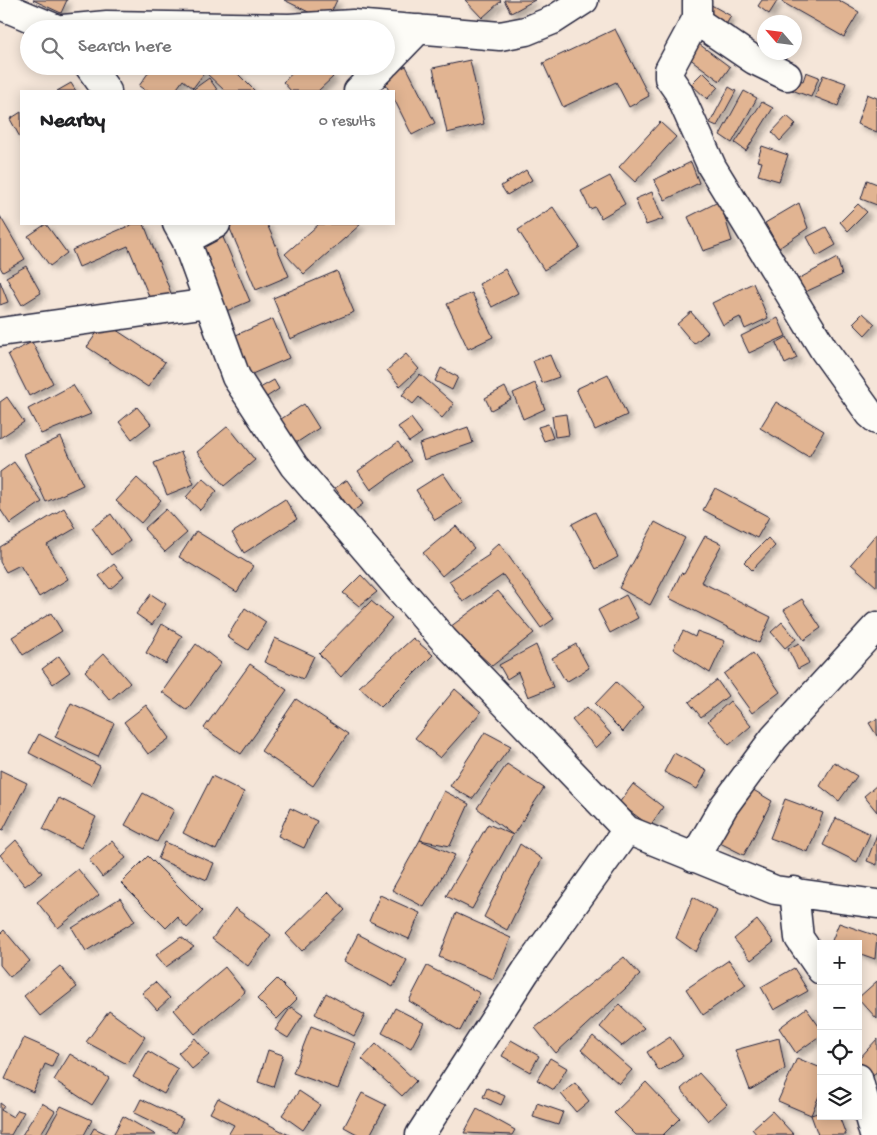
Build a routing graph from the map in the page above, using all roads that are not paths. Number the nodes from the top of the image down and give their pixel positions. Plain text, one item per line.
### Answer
1 (584, 0) edge
2 (0, 5) edge
3 (697, 9) edge
4 (36, 20) edge
5 (395, 27) edge
6 (420, 29) junction
7 (395, 53) edge
8 (95, 75) edge
9 (374, 75) edge
10 (787, 76) dead end
11 (106, 90) edge
12 (359, 90) edge
13 (212, 225) edge
14 (181, 232) edge
15 (209, 303) junction
16 (0, 332) edge
17 (877, 420) edge
18 (877, 626) edge
19 (627, 830) junction
20 (694, 858) junction
21 (794, 892) junction
22 (877, 904) edge
23 (817, 964) edge
24 (862, 1092) edge
25 (420, 1135) edge
26 (874, 1135) edge

1 - 6 street
2 - 4 street
3 - 10 street
3 - 17 street
5 - 6 street
6 - 7 street
8 - 11 street
9 - 12 street
13 - 14 street
14 - 15 street
15 - 16 street
15 - 19 street
18 - 20 street
19 - 20 street
19 - 25 street
20 - 21 street
21 - 22 street
21 - 23 street
24 - 26 street

